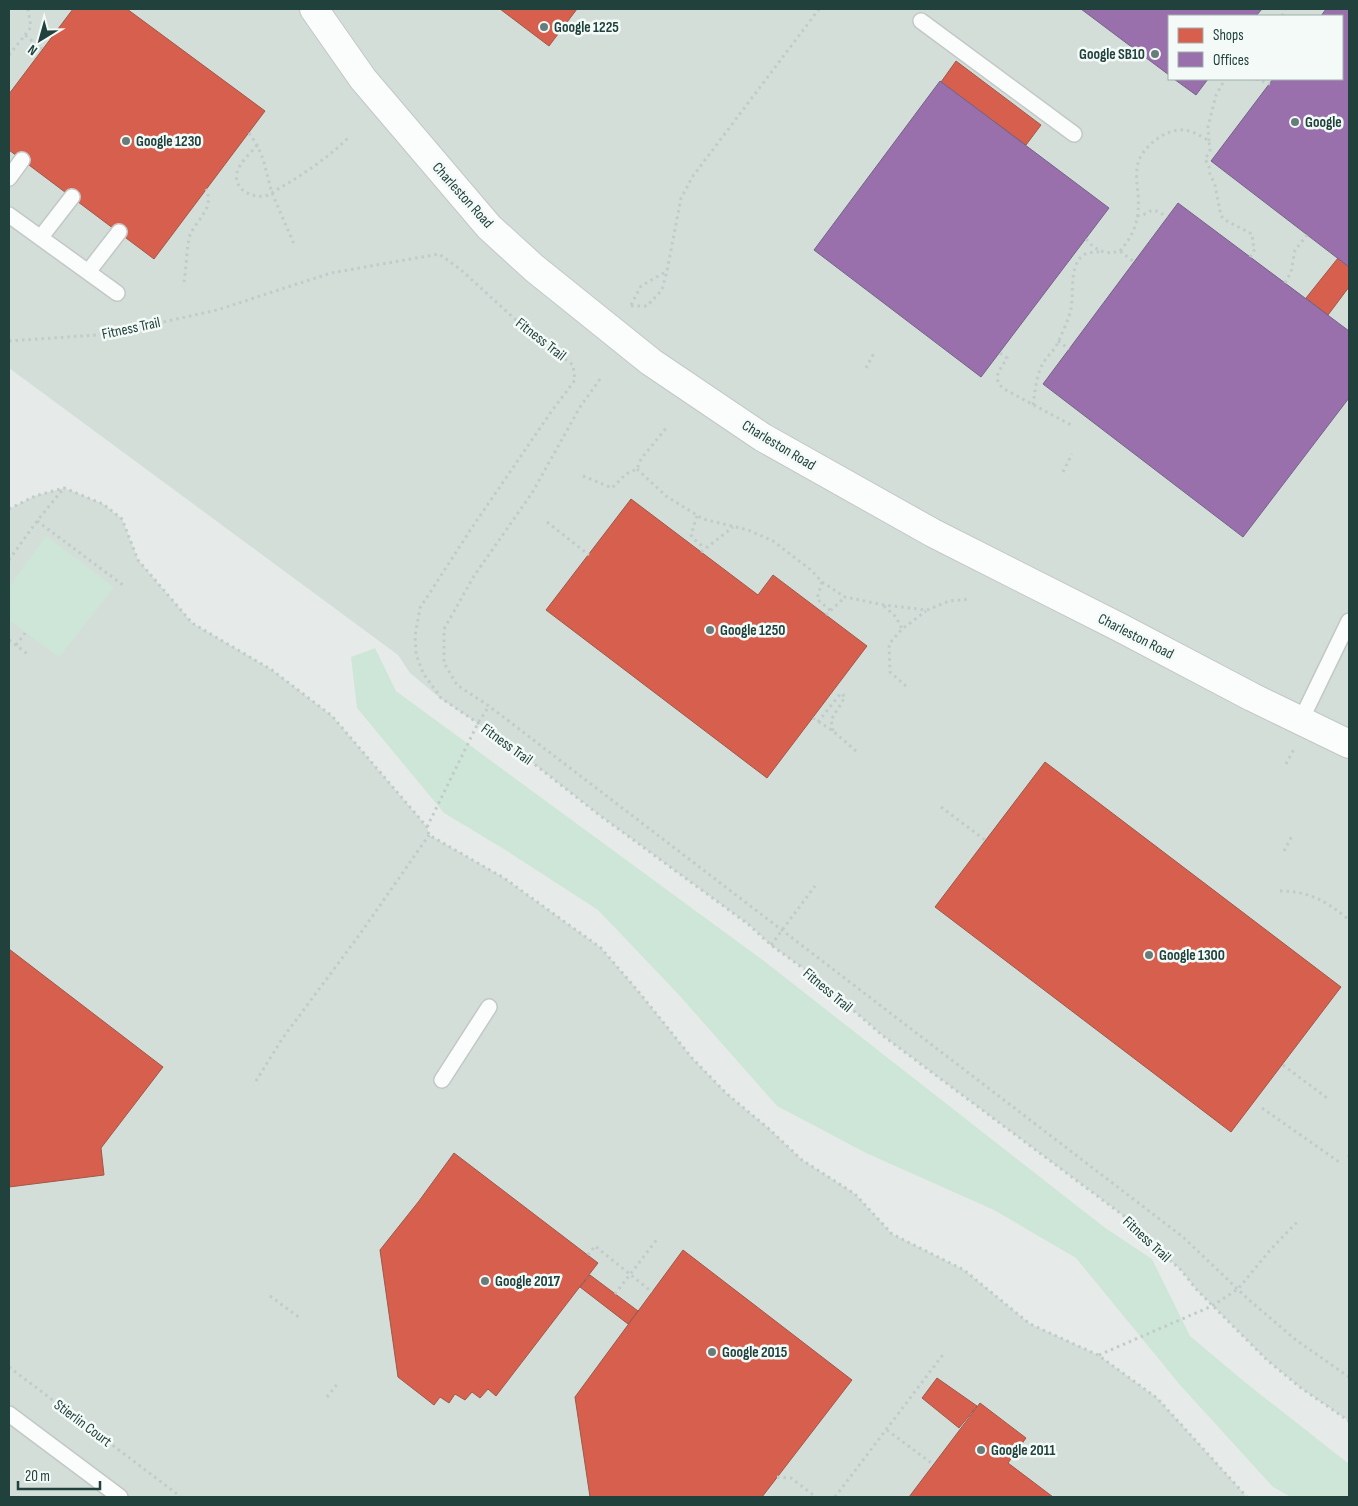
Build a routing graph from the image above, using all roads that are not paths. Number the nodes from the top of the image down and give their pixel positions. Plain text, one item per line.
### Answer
1 (314, 9) edge
2 (921, 21) dead end
3 (1074, 134) dead end
4 (22, 160) dead end
5 (9, 178) edge
6 (72, 197) dead end
7 (9, 215) edge
8 (119, 232) dead end
9 (40, 238) junction
10 (88, 272) junction
11 (117, 293) dead end
12 (1349, 620) edge
13 (1301, 720) junction
14 (1349, 744) edge
15 (489, 1007) dead end
16 (442, 1080) dead end
17 (9, 1414) edge
18 (120, 1497) edge

1 - 13 street, Charleston Road
2 - 3 lane
4 - 5 lane
6 - 9 lane
7 - 9 lane
8 - 10 lane
9 - 10 lane
10 - 11 lane
12 - 13 lane
13 - 14 street, Charleston Road
15 - 16 lane
17 - 18 lane

